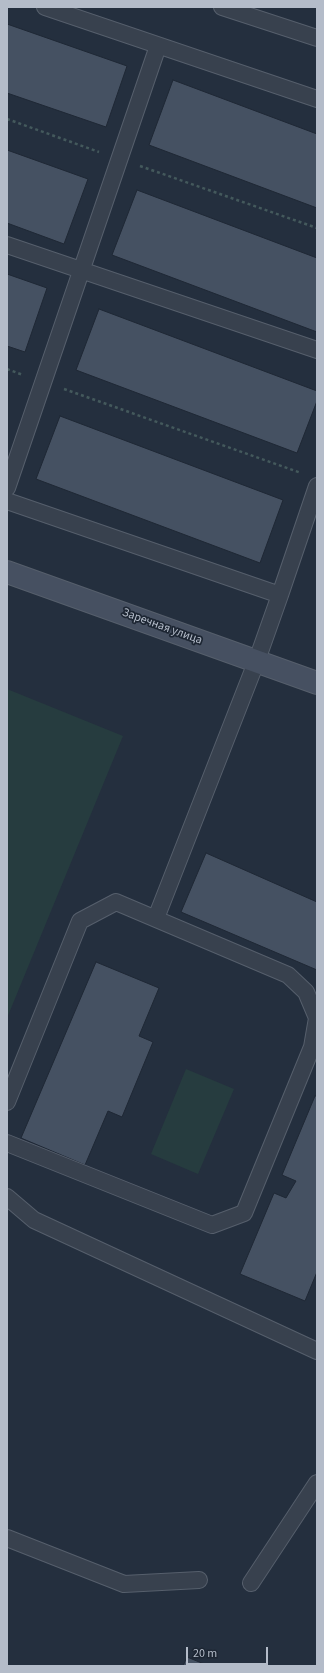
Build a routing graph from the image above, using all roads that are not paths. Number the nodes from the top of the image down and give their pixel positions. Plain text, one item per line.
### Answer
1 (44, 7) edge
2 (222, 7) edge
3 (317, 38) edge
4 (158, 46) junction
5 (317, 99) edge
6 (7, 245) edge
7 (81, 270) junction
8 (317, 350) edge
9 (317, 486) edge
10 (7, 488) edge
11 (7, 501) edge
12 (7, 572) edge
13 (280, 595) junction
14 (257, 660) junction
15 (317, 683) edge
16 (156, 918) junction
17 (7, 1102) edge
18 (7, 1143) edge
19 (7, 1197) edge
20 (317, 1351) edge
21 (317, 1483) edge
22 (7, 1538) edge
23 (199, 1580) dead end
24 (250, 1583) dead end

1 - 4 lane
2 - 3 lane
4 - 5 lane
4 - 7 lane
6 - 7 lane
7 - 8 lane
7 - 10 lane
9 - 13 lane
11 - 13 lane
12 - 14 street, Заречная улица
13 - 14 lane
14 - 15 street, Заречная улица
14 - 16 lane
16 - 17 lane
16 - 18 lane
19 - 20 lane
21 - 24 lane
22 - 23 lane

